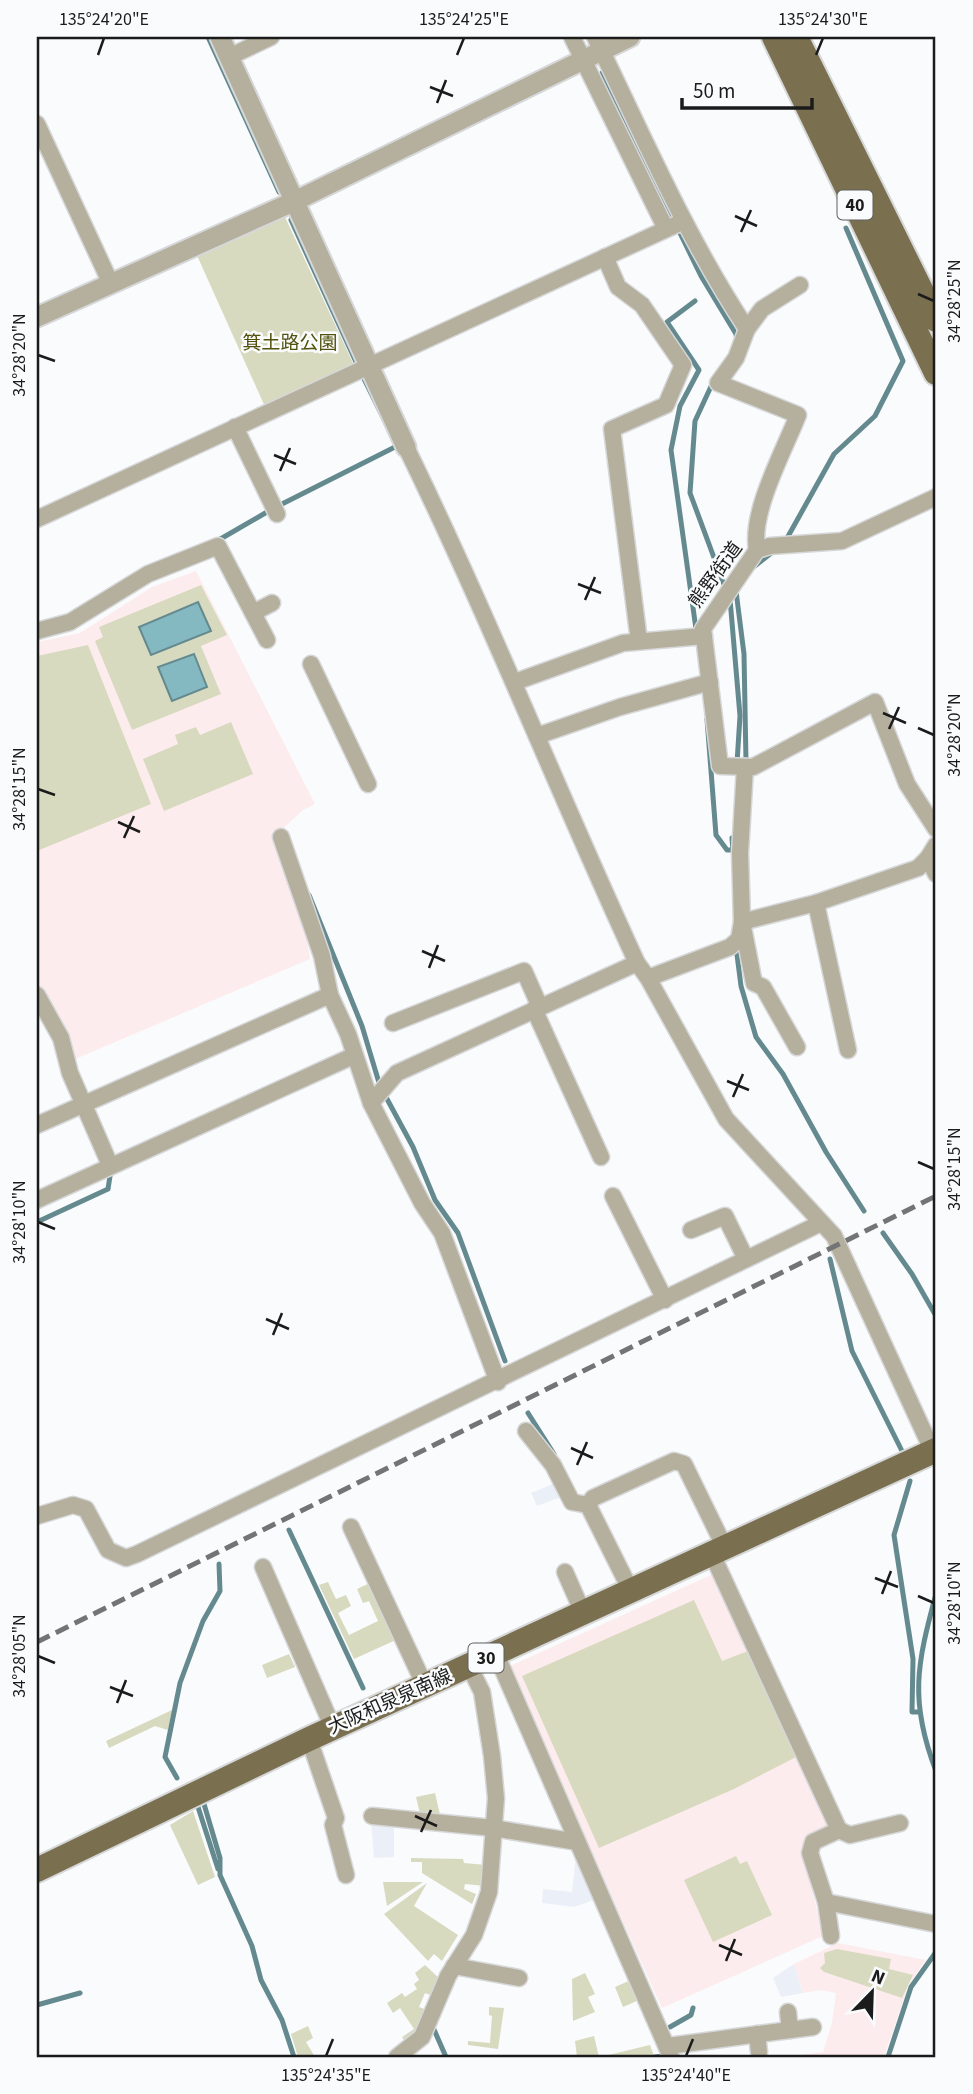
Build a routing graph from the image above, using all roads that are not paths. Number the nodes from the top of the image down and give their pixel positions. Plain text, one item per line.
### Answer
1 (220, 37) edge
2 (271, 37) edge
3 (572, 37) edge
4 (631, 37) edge
5 (775, 37) edge
6 (796, 37) edge
7 (599, 43) edge
8 (229, 57) junction
9 (583, 59) junction
10 (37, 124) edge
11 (295, 201) junction
12 (675, 225) junction
13 (605, 257) junction
14 (111, 284) junction
15 (800, 285) dead end
16 (37, 317) edge
17 (936, 320) edge
18 (747, 329) junction
19 (369, 366) junction
20 (936, 373) edge
21 (235, 428) junction
22 (406, 447) joint
23 (936, 497) edge
24 (277, 514) dead end
25 (37, 519) edge
26 (757, 550) junction
27 (272, 603) dead end
28 (253, 613) junction
29 (37, 631) edge
30 (704, 636) junction
31 (267, 640) dead end
32 (639, 641) junction
33 (311, 664) dead end
34 (515, 682) junction
35 (710, 682) junction
36 (537, 736) junction
37 (740, 767) junction
38 (368, 784) dead end
39 (936, 829) edge
40 (281, 837) dead end
41 (932, 851) edge
42 (936, 874) edge
43 (816, 903) junction
44 (742, 922) junction
45 (637, 963) junction
46 (648, 978) junction
47 (37, 995) edge
48 (330, 995) junction
49 (537, 1008) junction
50 (393, 1023) dead end
51 (797, 1047) dead end
52 (848, 1051) dead end
53 (353, 1056) junction
54 (371, 1103) junction
55 (83, 1104) junction
56 (37, 1123) edge
57 (601, 1157) dead end
58 (110, 1165) junction
59 (613, 1196) dead end
60 (37, 1200) edge
61 (821, 1223) junction
62 (691, 1230) dead end
63 (746, 1259) junction
64 (665, 1300) junction
65 (498, 1382) junction
66 (526, 1432) dead end
67 (934, 1451) edge
68 (588, 1505) junction
69 (37, 1516) edge
70 (350, 1535) dead end
71 (718, 1551) junction
72 (263, 1567) dead end
73 (565, 1572) dead end
74 (631, 1591) junction
75 (583, 1613) junction
76 (496, 1654) junction
77 (469, 1666) junction
78 (425, 1686) junction
79 (332, 1728) junction
80 (309, 1739) junction
81 (372, 1816) dead end
82 (900, 1823) dead end
83 (493, 1828) junction
84 (839, 1830) junction
85 (577, 1842) junction
86 (37, 1870) edge
87 (346, 1875) dead end
88 (826, 1902) junction
89 (936, 1924) edge
90 (831, 1936) dead end
91 (454, 1966) junction
92 (519, 1978) dead end
93 (788, 2012) dead end
94 (813, 2027) dead end
95 (790, 2030) junction
96 (757, 2034) junction
97 (670, 2052) edge
98 (759, 2052) dead end
99 (397, 2057) edge

1 - 8 street
2 - 8 street
3 - 9 street
4 - 7 street
5 - 20 main road, 40
6 - 17 main road, 40
7 - 9 street
7 - 12 street
8 - 11 street
9 - 11 street
9 - 12 street
10 - 14 street
11 - 14 street
11 - 19 street
12 - 13 street
12 - 18 street
13 - 19 street
13 - 32 street
14 - 16 street
15 - 18 street
18 - 26 street
19 - 21 street
19 - 22 street
21 - 24 street
21 - 25 street
22 - 34 street
23 - 26 street, 熊野街道
26 - 30 street, 熊野街道
27 - 28 street
28 - 29 street
28 - 31 street
30 - 32 street, 熊野街道
30 - 35 street
32 - 34 street, 熊野街道
33 - 38 street
34 - 36 street
35 - 36 street
35 - 37 street
36 - 45 street
37 - 39 street
37 - 44 street
40 - 48 street
41 - 42 street
41 - 43 street
43 - 44 street
43 - 52 street
44 - 46 street
44 - 51 street
45 - 46 street
45 - 49 street
46 - 61 street
47 - 55 street
48 - 53 street
48 - 55 street
49 - 50 street
49 - 54 street
49 - 57 street
53 - 54 street
53 - 58 street
54 - 65 street
55 - 56 street
55 - 58 street
58 - 60 street
59 - 64 street
61 - 63 street
61 - 67 street
62 - 63 street
63 - 64 street
64 - 65 street
65 - 69 street
66 - 68 street
67 - 71 main road, 大阪和泉泉南線 / 30
68 - 71 street
68 - 74 street
70 - 78 street
71 - 74 main road, 大阪和泉泉南線 / 30
71 - 84 street
72 - 79 street
73 - 75 street
74 - 75 main road, 大阪和泉泉南線 / 30
75 - 76 main road, 大阪和泉泉南線 / 30
76 - 77 main road, 大阪和泉泉南線 / 30
76 - 85 street
77 - 78 main road, 大阪和泉泉南線 / 30
77 - 83 street
78 - 79 main road, 大阪和泉泉南線 / 30
79 - 80 main road, 大阪和泉泉南線 / 30
80 - 86 main road, 大阪和泉泉南線 / 30
80 - 87 street
81 - 83 street
82 - 84 street
83 - 85 street
83 - 91 street
84 - 88 street
85 - 97 street
88 - 89 street
88 - 90 street
91 - 92 street
91 - 99 street
93 - 95 street
94 - 95 street
95 - 96 street
96 - 97 street
96 - 98 street

